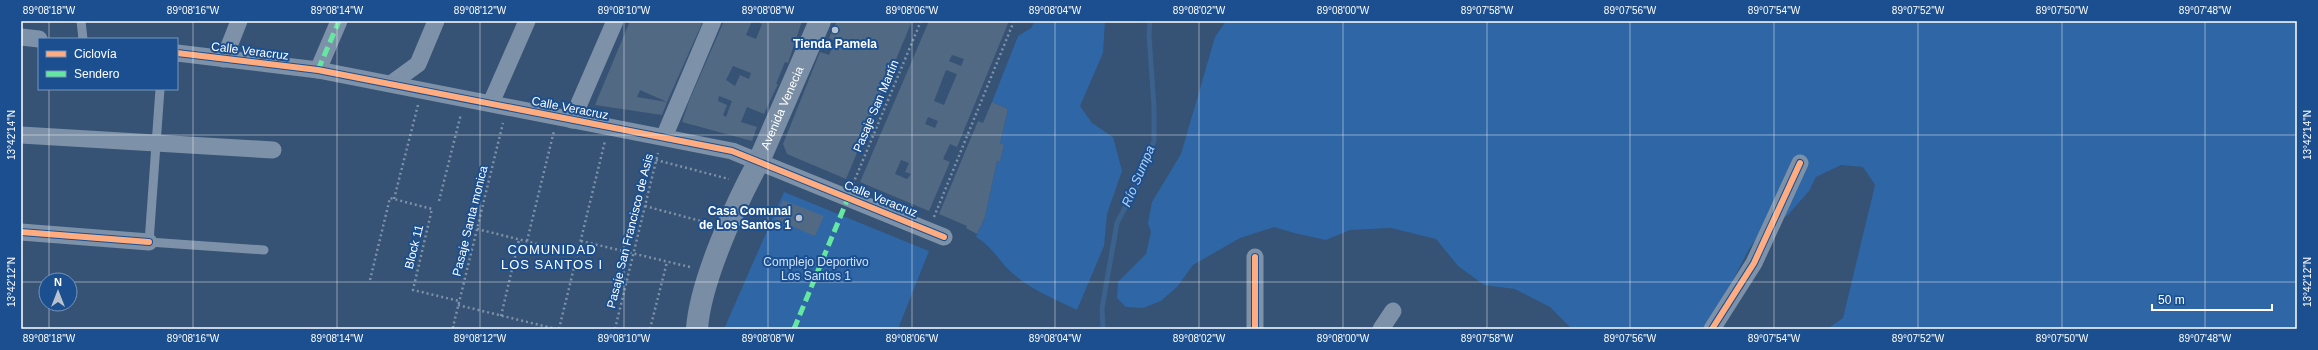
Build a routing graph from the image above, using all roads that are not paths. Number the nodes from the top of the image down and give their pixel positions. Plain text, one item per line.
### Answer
1 (81, 21) edge
2 (239, 21) edge
3 (339, 21) edge
4 (436, 21) edge
5 (527, 21) edge
6 (615, 21) edge
7 (713, 21) edge
8 (820, 21) edge
9 (21, 37) edge
10 (83, 38) edge
11 (38, 39) edge
12 (178, 53) edge
13 (224, 59) junction
14 (318, 70) junction
15 (392, 83) junction
16 (160, 90) edge
17 (492, 103) junction
18 (572, 120) junction
19 (21, 135) edge
20 (664, 137) junction
21 (156, 143) junction
22 (273, 150) dead end
23 (758, 162) junction
24 (1800, 163) dead end
25 (21, 232) edge
26 (944, 237) dead end
27 (149, 242) junction
28 (264, 250) dead end
29 (1255, 256) dead end
30 (1393, 311) dead end
31 (697, 329) edge
32 (1255, 329) edge
33 (1381, 329) edge
34 (1712, 329) edge

1 - 10 lane
2 - 13 street
3 - 14 street
4 - 15 street
5 - 17 street
6 - 18 street
7 - 20 street
8 - 23 street, Avenida Venecia
9 - 11 street
12 - 13 street, Calle Veracruz
13 - 14 street, Calle Veracruz
14 - 15 street, Calle Veracruz
15 - 17 street, Calle Veracruz
16 - 21 lane
17 - 18 street, Calle Veracruz
18 - 20 street, Calle Veracruz
19 - 21 street
20 - 23 street, Calle Veracruz
21 - 22 street
21 - 27 lane
23 - 26 street, Calle Veracruz
23 - 31 street, Avenida Venecia
24 - 34 street
25 - 27 street
27 - 28 lane
29 - 32 street
30 - 33 street

